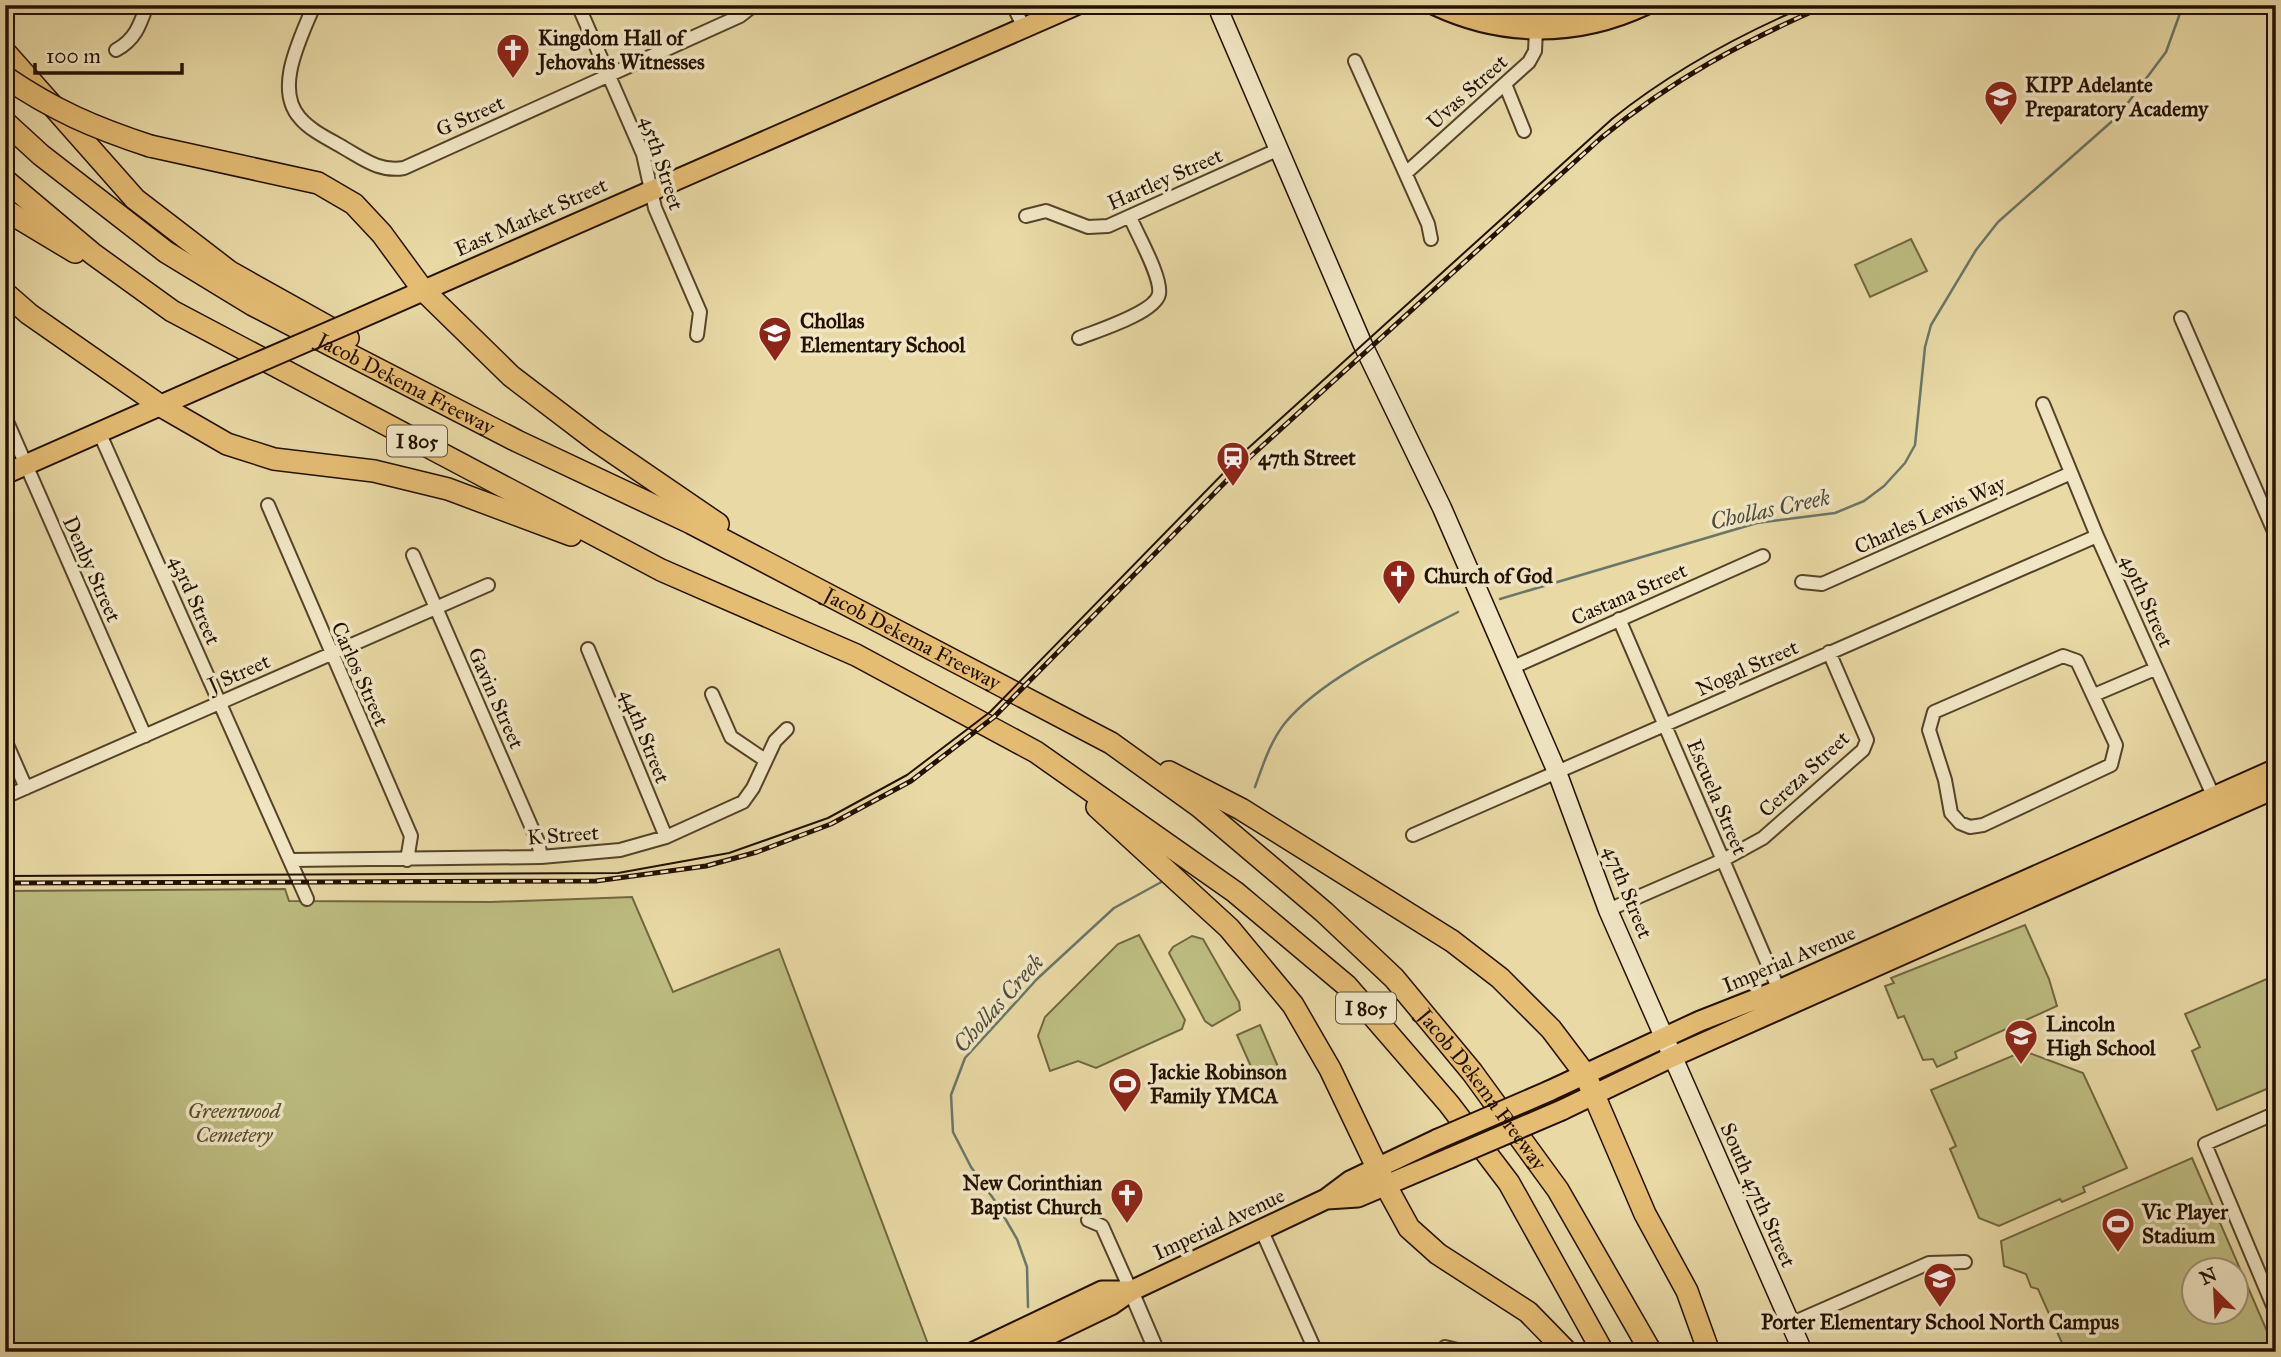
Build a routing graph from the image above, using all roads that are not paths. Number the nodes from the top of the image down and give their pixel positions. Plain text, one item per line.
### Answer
1 (147, 5) edge
2 (314, 5) edge
3 (578, 5) edge
4 (754, 5) edge
5 (1013, 5) edge
6 (1076, 5) edge
7 (1436, 5) edge
8 (1477, 5) edge
9 (1645, 5) edge
10 (1607, 6) edge
11 (1216, 8) edge
12 (1024, 28) junction
13 (1536, 30) junction
14 (116, 50) dead end
15 (5, 52) edge
16 (1355, 61) dead end
17 (5, 77) edge
18 (610, 77) junction
19 (1505, 83) junction
20 (5, 122) edge
21 (1524, 131) dead end
22 (1277, 150) junction
23 (1406, 173) junction
24 (5, 180) edge
25 (651, 189) junction
26 (5, 210) edge
27 (1026, 216) dead end
28 (1130, 217) junction
29 (1431, 239) dead end
30 (423, 290) junction
31 (5, 293) edge
32 (172, 311) junction
33 (2181, 318) dead end
34 (697, 335) dead end
35 (1079, 338) dead end
36 (2043, 404) dead end
37 (161, 406) junction
38 (5, 417) edge
39 (99, 432) junction
40 (517, 441) junction
41 (26, 464) junction
42 (2071, 473) junction
43 (5, 474) edge
44 (268, 505) dead end
45 (2097, 536) junction
46 (2276, 536) edge
47 (412, 555) dead end
48 (1763, 556) dead end
49 (661, 570) junction
50 (1802, 582) dead end
51 (488, 585) dead end
52 (809, 586) junction
53 (436, 608) junction
54 (1619, 619) junction
55 (588, 649) dead end
56 (1829, 652) junction
57 (330, 654) junction
58 (1511, 668) junction
59 (2155, 668) junction
60 (712, 694) dead end
61 (2094, 695) junction
62 (219, 703) junction
63 (1665, 725) junction
64 (787, 729) dead end
65 (145, 736) junction
66 (5, 740) edge
67 (1111, 743) junction
68 (1036, 752) junction
69 (765, 760) junction
70 (2276, 769) edge
71 (1557, 772) junction
72 (26, 788) junction
73 (2276, 788) edge
74 (5, 797) edge
75 (2217, 805) junction
76 (1413, 835) dead end
77 (666, 837) junction
78 (541, 858) junction
79 (291, 860) junction
80 (407, 860) junction
81 (1723, 860) junction
82 (307, 899) dead end
83 (1608, 910) junction
84 (1779, 990) junction
85 (1664, 1037) junction
86 (1672, 1057) junction
87 (1585, 1074) junction
88 (1593, 1096) junction
89 (2276, 1113) edge
90 (1382, 1177) junction
91 (1088, 1220) dead end
92 (1261, 1229) junction
93 (1965, 1262) dead end
94 (1131, 1291) junction
95 (2276, 1313) edge
96 (1790, 1324) junction
97 (1445, 1347) dead end
98 (974, 1352) edge
99 (1013, 1352) edge
100 (1157, 1352) edge
101 (1316, 1352) edge
102 (1466, 1352) edge
103 (1567, 1352) edge
104 (1603, 1352) edge
105 (1651, 1352) edge
106 (1709, 1352) edge
107 (1803, 1352) edge

1 - 14 street
2 - 18 street, G Street
3 - 18 street, 45th Street
4 - 18 street, G Street
5 - 12 street
6 - 12 main road, East Market Street
7 - 13 main road
8 - 10 main road
9 - 13 main road
10 - 13 main road
11 - 22 main road, 47th Street
12 - 25 main road, East Market Street
13 - 19 street, Uvas Street
15 - 40 highway
16 - 23 street
17 - 30 highway, bridge
18 - 25 street, 45th Street
19 - 21 street
19 - 23 street, Uvas Street
20 - 40 highway, Jacob Dekema Freeway / I 805
22 - 28 street, Hartley Street
22 - 58 main road, 47th Street
23 - 29 street
24 - 32 highway, Jacob Dekema Freeway / I 805
25 - 30 main road, East Market Street
25 - 34 street, 45th Street
26 - 32 highway
27 - 28 street, Hartley Street
28 - 35 street
30 - 37 main road, East Market Street, bridge
30 - 52 highway
31 - 37 highway
32 - 49 highway, Jacob Dekema Freeway / I 805
33 - 46 street
36 - 42 street, 49th Street
37 - 39 main road, East Market Street
37 - 49 highway
38 - 41 street, Denby Street
39 - 41 main road, East Market Street
39 - 62 street, 43rd Street
40 - 52 highway, Jacob Dekema Freeway / I 805
41 - 43 main road, East Market Street
41 - 65 street, Denby Street
42 - 45 street, 49th Street
42 - 50 street, Charles Lewis Way
44 - 57 street, Carlos Street
45 - 56 street, Nogal Street
45 - 59 street, 49th Street
47 - 53 street, Gavin Street
48 - 54 street, Castana Street
49 - 68 highway, Jacob Dekema Freeway / I 805
51 - 53 street, J Street
52 - 67 highway, Jacob Dekema Freeway / I 805
53 - 57 street, J Street
53 - 78 street, Gavin Street
54 - 58 street, Castana Street
54 - 63 street, Escuela Street
55 - 77 street, 44th Street
56 - 63 street, Nogal Street
56 - 81 street, Cereza Street
57 - 62 street, J Street
57 - 80 street, Carlos Street
58 - 71 main road, 47th Street
59 - 61 street
59 - 75 street, 49th Street
60 - 69 street
61 - 61 street
62 - 65 street, J Street
62 - 79 street, 43rd Street
63 - 71 street, Nogal Street
63 - 81 street, Escuela Street
64 - 69 street, K Street
65 - 72 street, J Street
66 - 72 street
67 - 87 highway
67 - 105 highway, Jacob Dekema Freeway / I 805
68 - 90 highway
68 - 104 highway, Jacob Dekema Freeway / I 805
69 - 77 street, K Street
70 - 75 main road, Imperial Avenue
71 - 76 street, Nogal Street
71 - 83 main road, 47th Street
72 - 74 street, J Street
73 - 75 main road, Imperial Avenue
75 - 84 main road, Imperial Avenue
75 - 86 main road, Imperial Avenue
77 - 78 street, K Street
78 - 80 street, K Street
79 - 80 street, K Street
79 - 82 street, 43rd Street
81 - 83 street, Cereza Street
81 - 84 street, Escuela Street
83 - 85 main road, 47th Street
84 - 85 main road, Imperial Avenue
85 - 86 main road, 47th Street
85 - 87 main road, Imperial Avenue
86 - 88 main road, Imperial Avenue
86 - 96 main road, South 47th Street
87 - 88 highway
87 - 90 main road, Imperial Avenue, bridge
88 - 90 main road, Imperial Avenue, bridge
88 - 106 highway
89 - 95 street
90 - 92 main road, Imperial Avenue
90 - 103 highway
91 - 94 street
92 - 94 main road, Imperial Avenue
92 - 101 street
93 - 96 street
94 - 98 main road, Imperial Avenue
94 - 99 main road, Imperial Avenue
94 - 100 street
96 - 107 main road, South 47th Street
97 - 102 street

